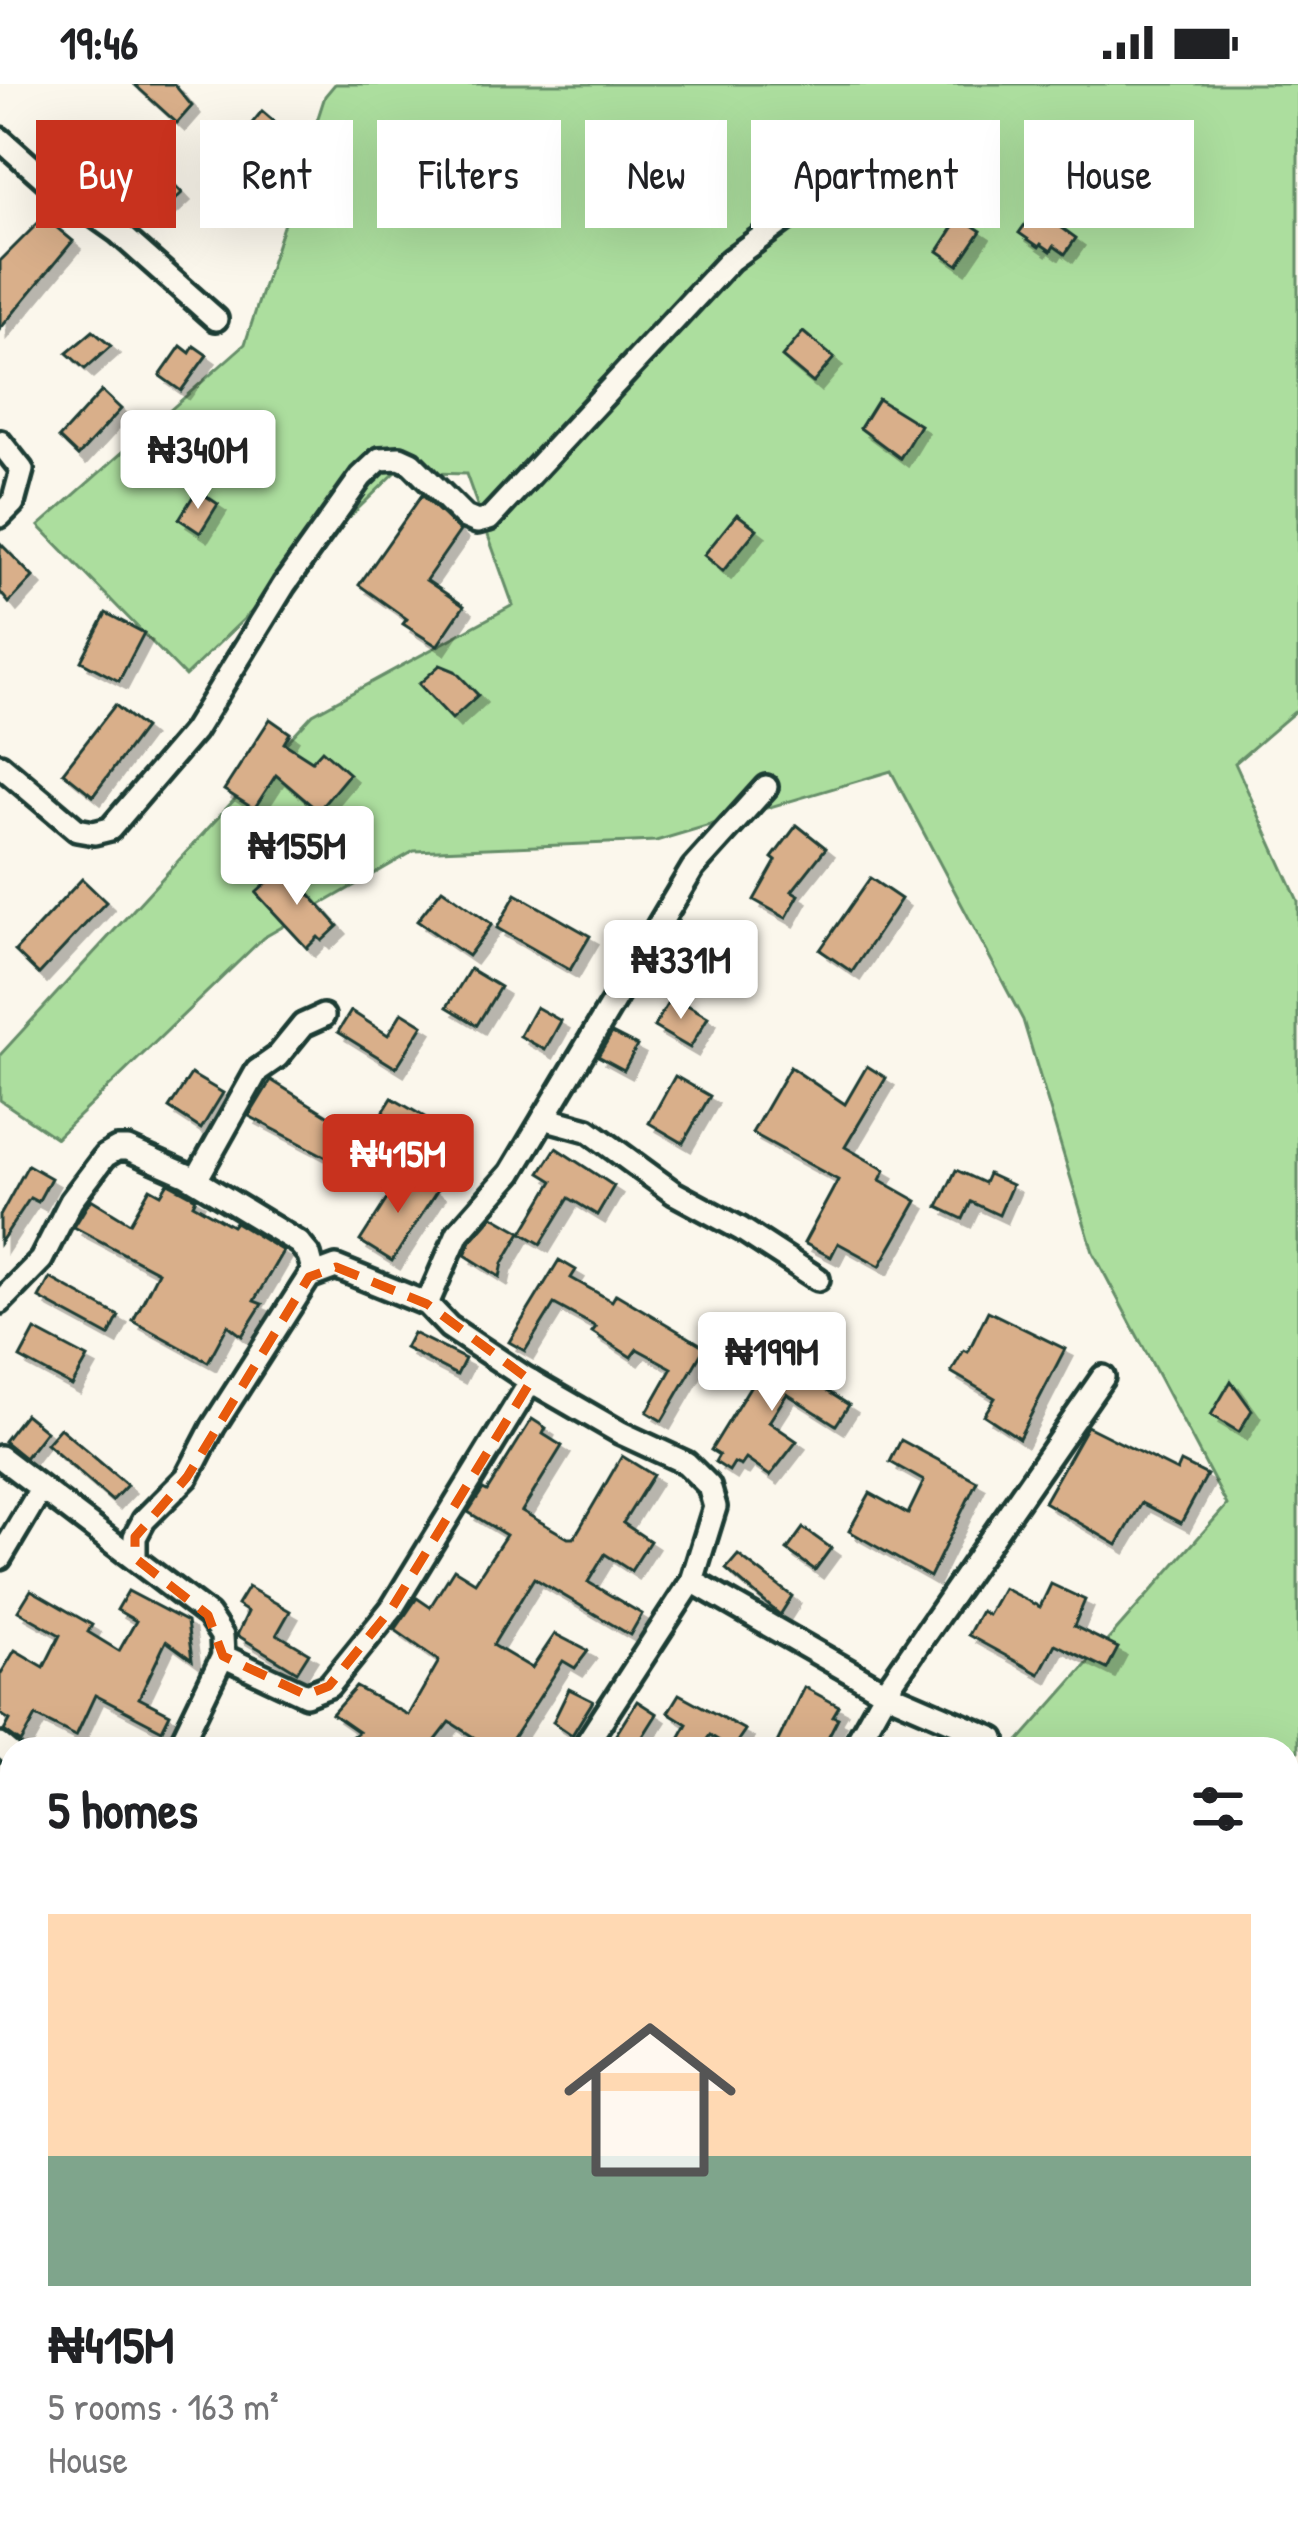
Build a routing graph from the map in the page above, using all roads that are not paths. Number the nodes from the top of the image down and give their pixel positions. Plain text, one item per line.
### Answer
1 (0, 140) edge
2 (774, 228) edge
3 (216, 319) dead end
4 (0, 442) edge
5 (0, 516) edge
6 (0, 765) edge
7 (766, 787) dead end
8 (322, 1016) dead end
9 (544, 1118) junction
10 (196, 1180) junction
11 (314, 1274) junction
12 (818, 1279) dead end
13 (0, 1302) edge
14 (427, 1304) junction
15 (1103, 1378) dead end
16 (531, 1381) junction
17 (0, 1457) edge
18 (41, 1489) junction
19 (0, 1558) edge
20 (135, 1558) junction
21 (692, 1581) junction
22 (223, 1656) junction
23 (885, 1692) junction
24 (184, 1737) edge
25 (591, 1737) edge
26 (860, 1737) edge
27 (989, 1737) edge

1 - 3 street
2 - 6 street
4 - 5 street
7 - 9 street
8 - 10 street
9 - 12 street
9 - 14 street
10 - 11 street
10 - 13 street
11 - 14 street
11 - 20 street
14 - 16 street
15 - 23 street
16 - 21 street
16 - 22 street
17 - 18 street
18 - 19 street
18 - 20 street
20 - 22 street
21 - 23 street
21 - 25 street
22 - 24 street
23 - 26 street
23 - 27 street

